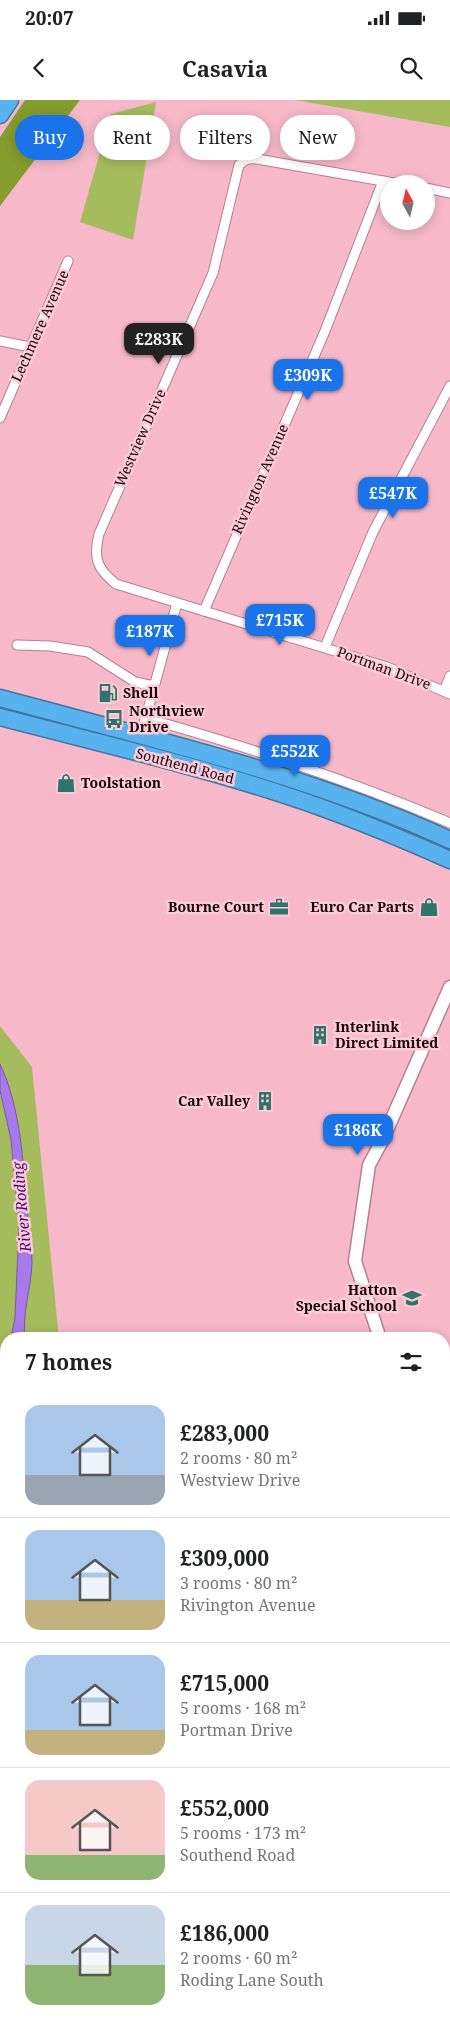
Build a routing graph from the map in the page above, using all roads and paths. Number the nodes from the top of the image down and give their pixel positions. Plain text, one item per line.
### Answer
1 (10, 100) edge
2 (0, 114) edge
3 (380, 180) edge
4 (380, 189) edge
5 (435, 190) edge
6 (450, 193) edge
7 (68, 261) dead end
8 (0, 341) edge
9 (30, 347) junction
10 (450, 386) edge
11 (0, 418) edge
12 (116, 584) joint
13 (178, 603) junction
14 (204, 611) junction
15 (17, 645) dead end
16 (325, 647) junction
17 (450, 676) edge
18 (154, 686) junction
19 (447, 692) edge
20 (0, 698) edge
21 (0, 717) edge
22 (145, 718) junction
23 (140, 735) junction
24 (450, 823) edge
25 (450, 840) edge
26 (450, 860) edge
27 (450, 987) edge
28 (378, 1332) edge

1 - 2 highway
3 - 12 street, Westview Drive
4 - 14 street, Rivington Avenue
5 - 6 street
7 - 9 street, Lechmere Avenue
8 - 9 street
9 - 11 street, Lechmere Avenue
10 - 16 street
12 - 13 street, Portman Drive
13 - 14 street, Portman Drive
13 - 18 street
14 - 16 street, Portman Drive
15 - 18 street
16 - 19 street, Portman Drive
17 - 19 street
18 - 22 street
20 - 23 highway, Southend Road
21 - 26 highway, Southend Road
22 - 23 street
22 - 24 street
23 - 25 highway, Southend Road
27 - 28 street

